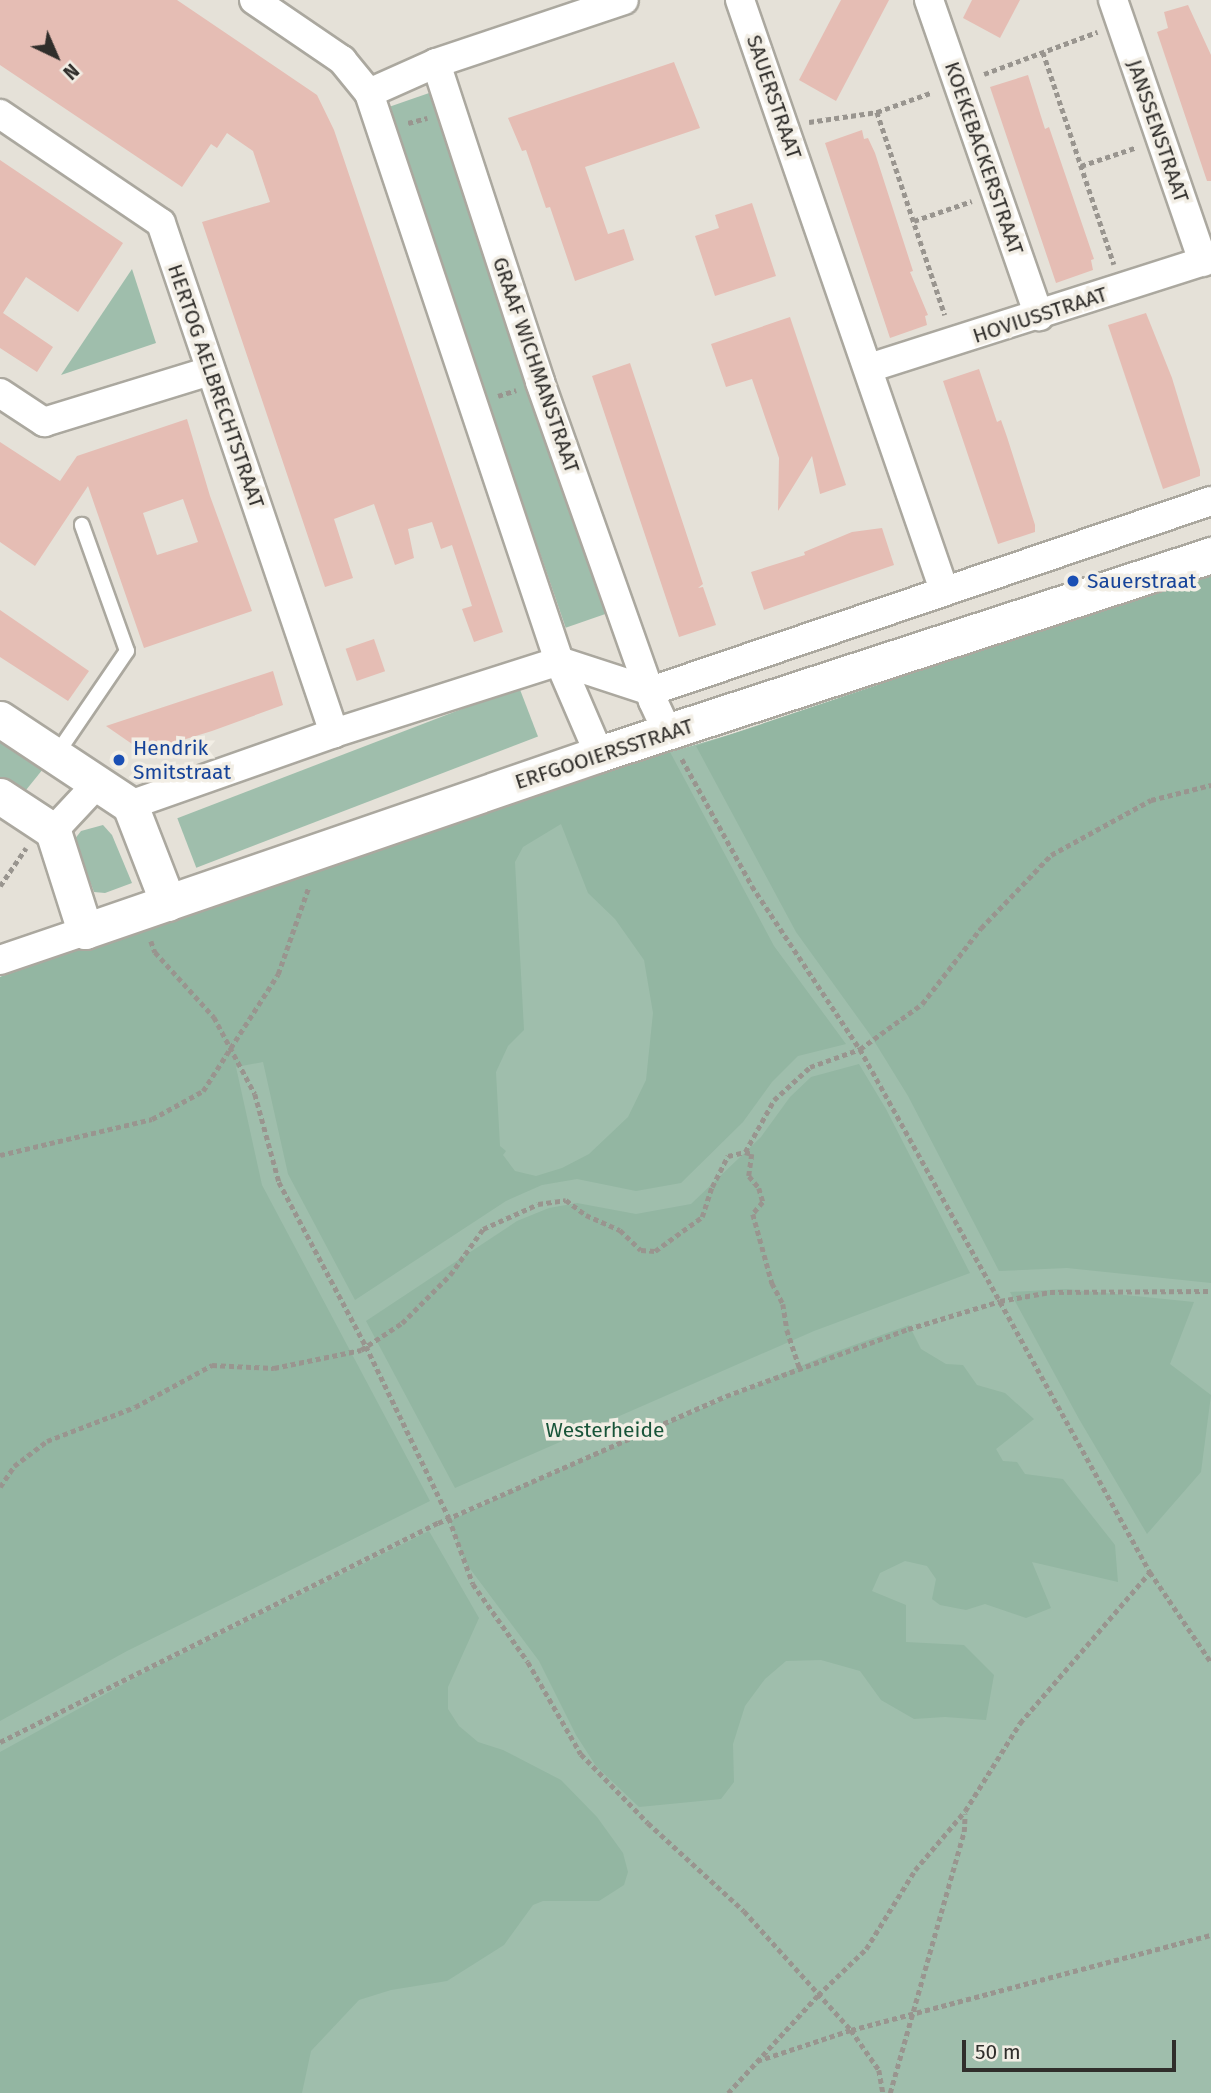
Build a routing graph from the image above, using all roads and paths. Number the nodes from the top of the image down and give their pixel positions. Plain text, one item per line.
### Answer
1 (254, 0) edge
2 (624, 0) edge
3 (740, 0) edge
4 (929, 0) edge
5 (1113, 0) edge
6 (1043, 52) dead end
7 (436, 63) junction
8 (369, 93) junction
9 (451, 110) junction
10 (877, 112) dead end
11 (0, 114) edge
12 (381, 132) junction
13 (1161, 139) junction
14 (1081, 166) junction
15 (996, 193) junction
16 (914, 221) junction
17 (1207, 261) edge
18 (1122, 289) junction
19 (1039, 316) junction
20 (954, 342) junction
21 (869, 368) junction
22 (210, 371) junction
23 (540, 382) junction
24 (0, 393) edge
25 (474, 405) junction
26 (1211, 501) edge
27 (82, 525) dead end
28 (1211, 555) edge
29 (944, 590) junction
30 (559, 662) junction
31 (651, 691) junction
32 (0, 719) edge
33 (334, 733) junction
34 (668, 733) junction
35 (599, 754) junction
36 (56, 756) junction
37 (97, 784) junction
38 (1211, 785) edge
39 (0, 796) edge
40 (130, 805) junction
41 (48, 828) junction
42 (322, 849) junction
43 (0, 886) edge
44 (154, 908) junction
45 (85, 931) junction
46 (0, 960) edge
47 (232, 1049) junction
48 (860, 1049) junction
49 (745, 1152) junction
50 (0, 1155) edge
51 (1211, 1290) edge
52 (1000, 1301) junction
53 (366, 1346) junction
54 (800, 1369) junction
55 (0, 1487) edge
56 (449, 1518) junction
57 (1150, 1572) junction
58 (1211, 1662) edge
59 (0, 1742) edge
60 (965, 1811) junction
61 (1211, 1935) edge
62 (818, 1995) junction
63 (913, 2013) junction
64 (851, 2030) junction
65 (756, 2061) junction
66 (728, 2093) edge
67 (883, 2093) edge
68 (890, 2093) edge

1 - 8 street
2 - 7 street
3 - 21 street, SAUERSTRAAT
4 - 15 street, KOEKEBACKERSTRAAT
5 - 13 street, JANSSENSTRAAT
6 - 14 path
7 - 8 street
7 - 9 street, GRAAF WICHMANSTRAAT
8 - 12 street
9 - 12 path
9 - 23 street, GRAAF WICHMANSTRAAT
10 - 16 path
11 - 22 street, HERTOG AELBRECHTSTRAAT
12 - 25 street
13 - 14 path
13 - 17 street, JANSSENSTRAAT
14 - 18 path
15 - 16 path
15 - 19 street, KOEKEBACKERSTRAAT
16 - 20 path
17 - 18 street, HOVIUSSTRAAT
18 - 19 street, HOVIUSSTRAAT
19 - 20 street, HOVIUSSTRAAT
20 - 21 street, HOVIUSSTRAAT
21 - 29 street, SAUERSTRAAT
22 - 24 street
22 - 33 street, HERTOG AELBRECHTSTRAAT
23 - 25 path
23 - 31 street, GRAAF WICHMANSTRAAT
25 - 30 street
26 - 29 street
27 - 36 lane
28 - 34 street, ERFGOOIERSSTRAAT
29 - 31 street
30 - 31 street
30 - 33 street
30 - 35 street
31 - 34 street, GRAAF WICHMANSTRAAT
32 - 36 street
33 - 40 street
34 - 35 street, ERFGOOIERSSTRAAT
34 - 48 path
35 - 42 street, ERFGOOIERSSTRAAT
36 - 37 street
37 - 40 street
37 - 41 street
38 - 48 path
39 - 41 street
40 - 44 street
41 - 43 path
41 - 45 street
42 - 44 street, ERFGOOIERSSTRAAT
42 - 47 path
44 - 45 street, ERFGOOIERSSTRAAT
44 - 47 path
45 - 46 street, ERFGOOIERSSTRAAT
47 - 50 path
47 - 53 path
48 - 49 path
48 - 52 path
49 - 53 path
49 - 54 path
51 - 52 path
52 - 54 path
52 - 57 path
53 - 55 path
53 - 56 path
54 - 56 path
56 - 59 path
56 - 62 path
57 - 58 path
57 - 60 path
60 - 62 path
60 - 63 path
61 - 63 path
62 - 64 path
62 - 65 path
63 - 64 path
63 - 68 path
64 - 65 path
64 - 67 path
65 - 66 path

